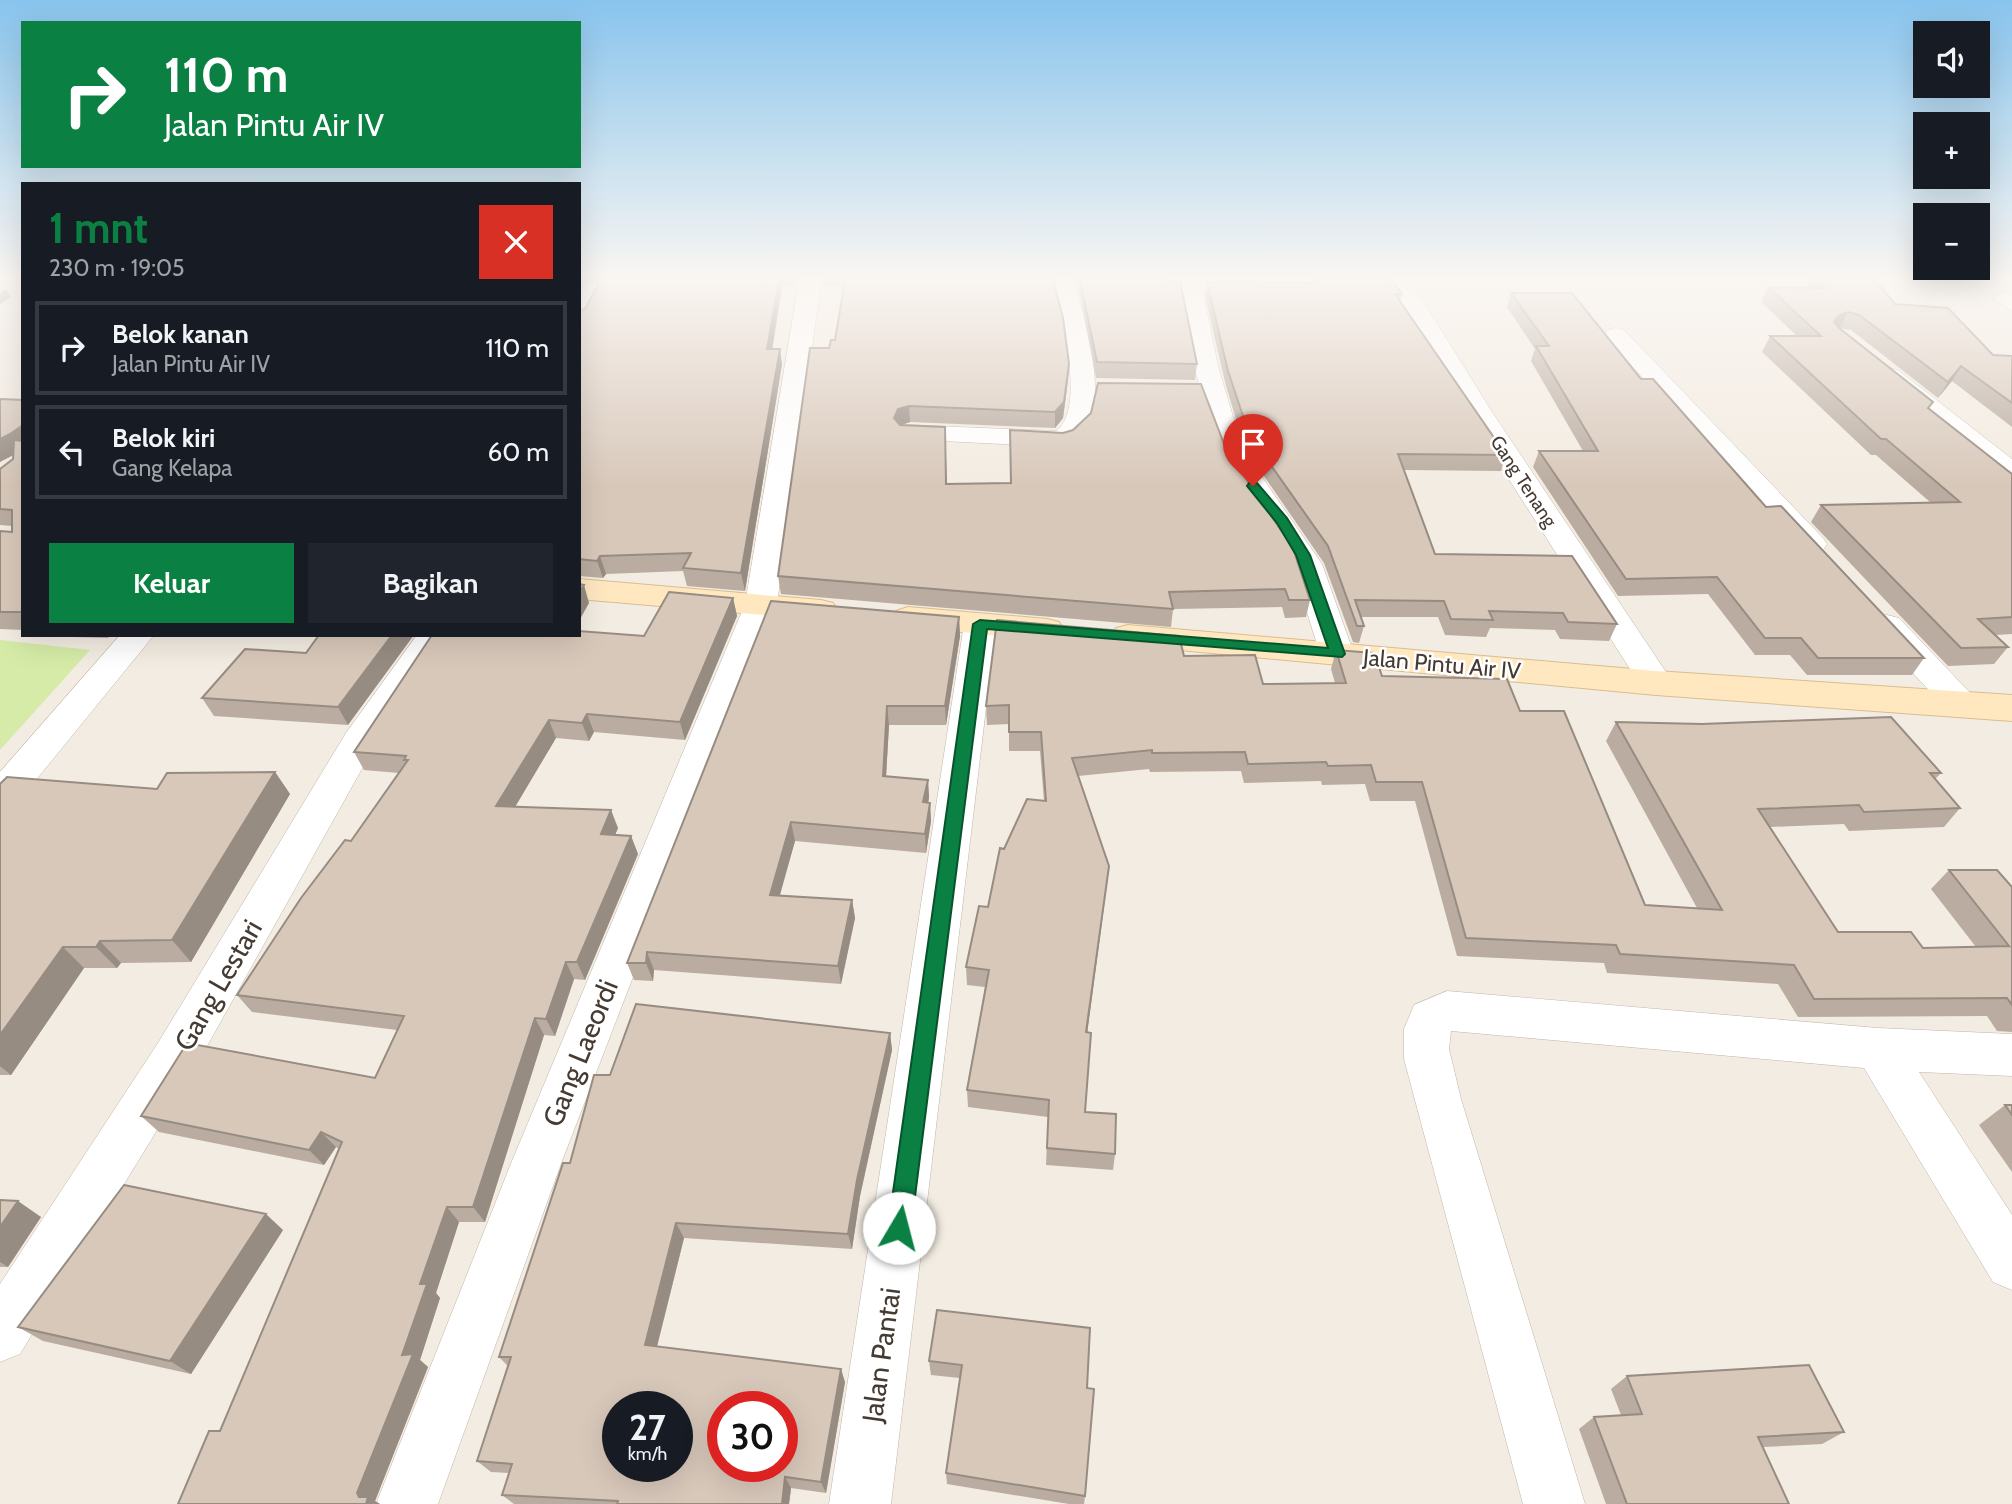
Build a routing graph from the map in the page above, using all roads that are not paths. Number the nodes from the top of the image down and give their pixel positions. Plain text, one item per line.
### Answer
1 (801, 345) edge
2 (1084, 345) edge
3 (1196, 345) edge
4 (1439, 345) edge
5 (1626, 345) edge
6 (1873, 362) edge
7 (910, 433) edge
8 (2012, 472) edge
9 (1830, 564) edge
10 (581, 589) edge
11 (761, 604) junction
12 (1868, 604) edge
13 (980, 624) junction
14 (136, 637) edge
15 (432, 637) edge
16 (1337, 654) junction
17 (1656, 683) junction
18 (1962, 705) junction
19 (2012, 708) edge
20 (0, 797) edge
21 (1878, 1049) junction
22 (2012, 1055) edge
23 (2012, 1263) edge
24 (0, 1334) edge
25 (407, 1504) edge
26 (860, 1504) edge
27 (1554, 1504) edge

1 - 11 street, Gang Laeordi
2 - 7 street
3 - 16 street
4 - 17 street, Gang Tenang
5 - 9 street
6 - 8 street
10 - 11 main road, Jalan Pintu Air IV
11 - 13 main road, Jalan Pintu Air IV
11 - 25 street, Gang Laeordi
12 - 18 street
13 - 16 main road, Jalan Pintu Air IV
13 - 26 street, Jalan Pantai
14 - 20 street
15 - 24 street, Gang Lestari
16 - 17 main road, Jalan Pintu Air IV
17 - 18 main road, Jalan Pintu Air IV
18 - 19 main road, Jalan Pintu Air IV
21 - 22 street
21 - 23 street
21 - 27 street

